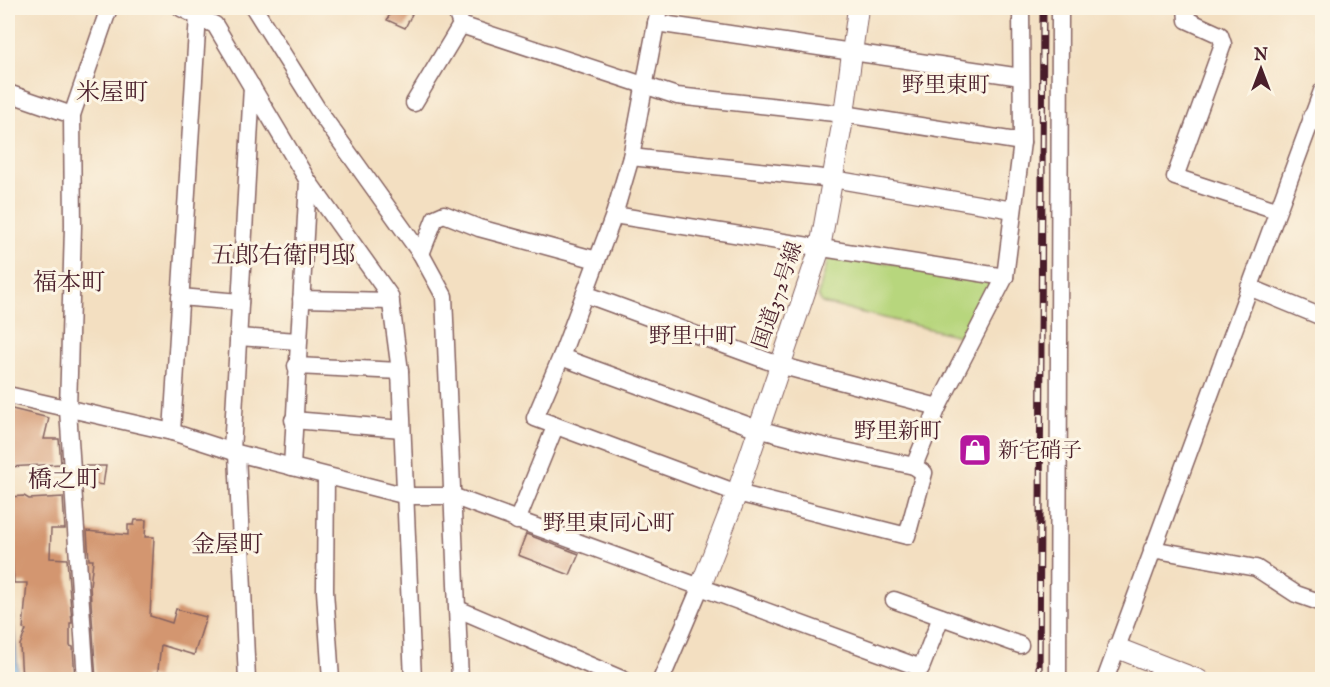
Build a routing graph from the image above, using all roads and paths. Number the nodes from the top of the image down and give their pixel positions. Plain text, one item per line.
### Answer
1 (109, 8) edge
2 (181, 8) edge
3 (254, 8) edge
4 (455, 8) edge
5 (858, 8) edge
6 (1018, 8) edge
7 (1060, 8) edge
8 (1186, 8) edge
9 (198, 15) junction
10 (658, 15) edge
11 (461, 25) junction
12 (851, 51) junction
13 (1021, 77) junction
14 (643, 85) junction
15 (252, 86) junction
16 (1323, 91) edge
17 (8, 93) edge
18 (414, 103) dead end
19 (844, 114) junction
20 (72, 116) junction
21 (1318, 120) edge
22 (1022, 142) junction
23 (631, 157) junction
24 (833, 179) junction
25 (308, 181) junction
26 (1013, 210) junction
27 (1276, 210) junction
28 (614, 215) junction
29 (820, 248) junction
30 (421, 254) junction
31 (597, 260) junction
32 (1005, 277) junction
33 (1249, 287) junction
34 (585, 294) junction
35 (180, 297) junction
36 (301, 299) junction
37 (391, 301) junction
38 (240, 302) junction
39 (1323, 317) edge
40 (238, 337) junction
41 (298, 341) junction
42 (561, 357) junction
43 (296, 366) junction
44 (779, 366) junction
45 (400, 371) junction
46 (8, 394) edge
47 (938, 407) junction
48 (68, 410) junction
49 (293, 420) junction
50 (555, 427) junction
51 (402, 429) junction
52 (758, 429) junction
53 (172, 432) junction
54 (235, 452) junction
55 (915, 466) junction
56 (292, 467) junction
57 (326, 476) junction
58 (737, 493) junction
59 (407, 496) junction
60 (452, 496) junction
61 (517, 521) junction
62 (1152, 549) junction
63 (700, 588) junction
64 (894, 600) dead end
65 (1323, 603) edge
66 (458, 609) junction
67 (940, 617) junction
68 (1020, 645) dead end
69 (1117, 648) junction
70 (86, 680) edge
71 (247, 680) edge
72 (331, 680) edge
73 (413, 680) edge
74 (460, 680) edge
75 (624, 680) edge
76 (660, 680) edge
77 (1058, 680) edge
78 (1105, 680) edge
79 (1199, 680) edge

1 - 20 street
2 - 9 street
3 - 30 street
4 - 11 street
5 - 12 street, 国道372号線
6 - 13 street
7 - 77 street
8 - 27 street
9 - 15 street
9 - 35 street
10 - 12 street
10 - 14 street
11 - 14 street
11 - 18 street
12 - 13 street
12 - 19 street, 国道372号線
13 - 22 street
14 - 19 street
14 - 23 street
15 - 25 street
15 - 38 street
16 - 21 street
17 - 20 street
19 - 22 street
19 - 24 street, 国道372号線
20 - 48 street
21 - 27 street
22 - 26 street
23 - 24 street
23 - 28 street
24 - 26 street
24 - 29 street, 国道372号線
25 - 36 street
25 - 37 street
26 - 32 street
27 - 33 street
28 - 29 street
28 - 31 street
29 - 32 street
29 - 44 street, 国道372号線
30 - 31 street
30 - 60 street
31 - 34 street
32 - 47 street
33 - 39 street
33 - 62 street
34 - 42 street
34 - 44 street
35 - 38 street
35 - 53 street
36 - 37 street
36 - 41 street
37 - 45 street
38 - 40 street
40 - 41 street
40 - 54 street
41 - 43 street
42 - 50 street
42 - 52 street
43 - 45 street
43 - 49 street
44 - 47 street
44 - 52 street, 国道372号線
45 - 51 street
46 - 48 street
47 - 55 street
48 - 53 street
48 - 70 street
49 - 51 street
49 - 56 street
50 - 58 street
50 - 61 street
51 - 59 street
52 - 55 street
52 - 58 street, 国道372号線
53 - 54 street
54 - 56 street
54 - 71 street
55 - 58 street
56 - 57 street
57 - 59 street
57 - 72 street
58 - 63 street, 国道372号線
59 - 60 street
59 - 73 street
60 - 61 street
60 - 66 street
61 - 63 street
62 - 65 street
62 - 69 street
63 - 67 street
63 - 76 street
64 - 67 street
66 - 74 street
66 - 75 street
67 - 68 street
69 - 78 street
69 - 79 street

